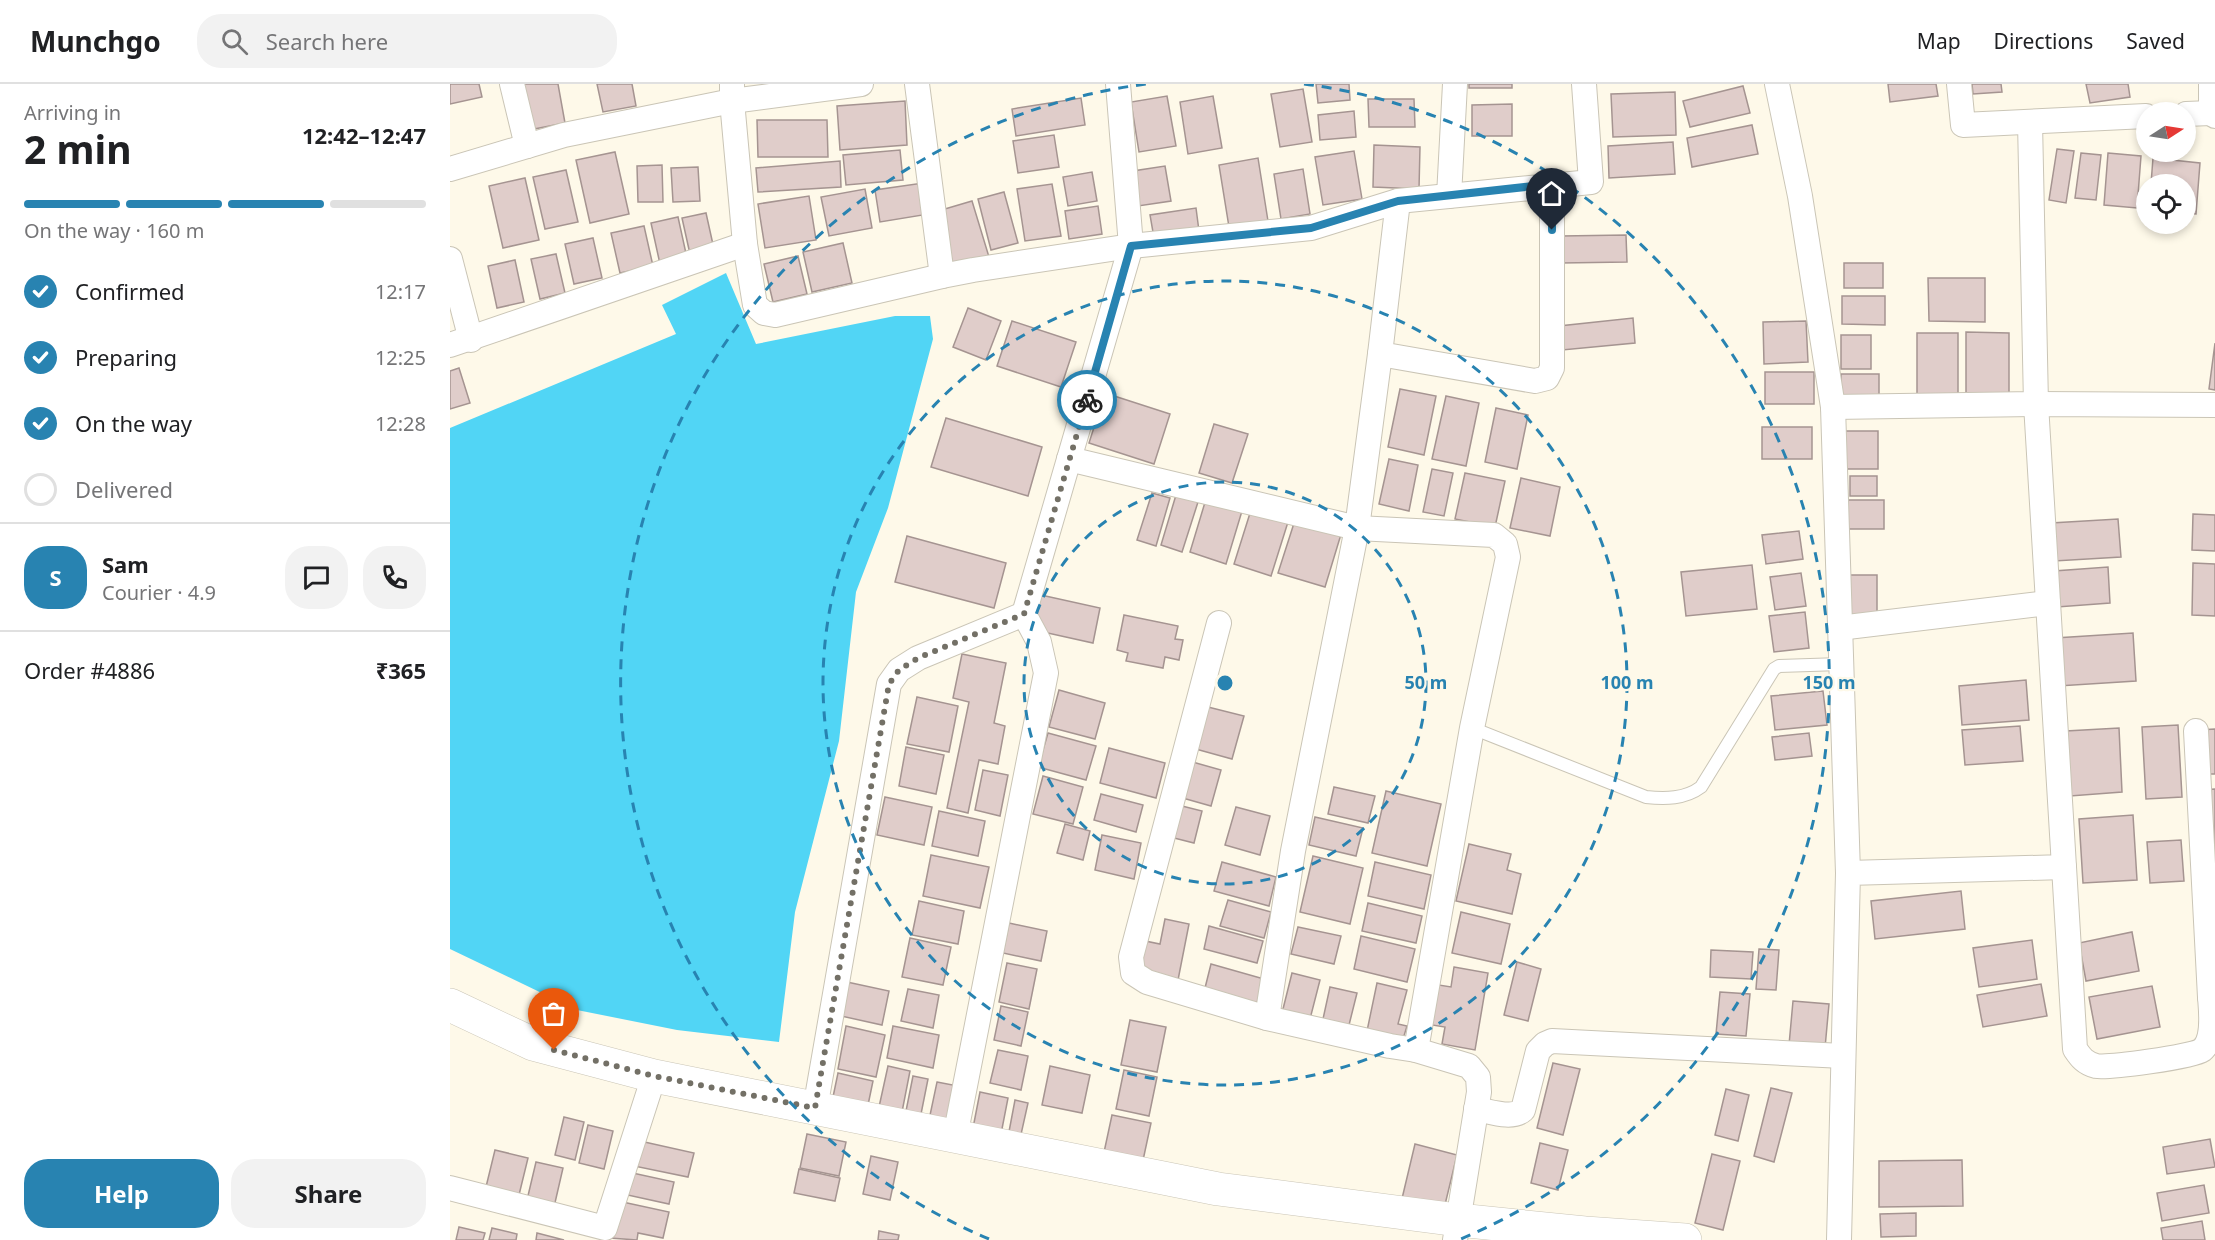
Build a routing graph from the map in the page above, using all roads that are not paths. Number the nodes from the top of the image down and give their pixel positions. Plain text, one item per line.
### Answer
1 (512, 84) edge
2 (861, 84) edge
3 (917, 84) edge
4 (1118, 84) edge
5 (1455, 84) edge
6 (1584, 84) edge
7 (1777, 84) edge
8 (1959, 84) edge
9 (2211, 84) edge
10 (732, 92) edge
11 (2196, 114) edge
12 (2213, 114) edge
13 (2136, 117) edge
14 (2030, 122) junction
15 (527, 146) junction
16 (450, 169) edge
17 (1552, 184) junction
18 (1449, 196) junction
19 (1398, 201) junction
20 (745, 244) junction
21 (1131, 246) junction
22 (450, 260) edge
23 (942, 276) junction
24 (460, 343) edge
25 (1380, 354) junction
26 (2036, 404) junction
27 (2215, 405) edge
28 (1833, 407) junction
29 (1069, 459) junction
30 (1357, 528) junction
31 (2048, 603) junction
32 (1024, 614) junction
33 (1220, 623) dead end
34 (1839, 628) junction
35 (1841, 664) junction
36 (1472, 728) junction
37 (2196, 730) dead end
38 (2064, 867) junction
39 (1848, 873) junction
40 (2212, 996) edge
41 (450, 1005) edge
42 (1268, 1018) junction
43 (1416, 1050) junction
44 (1844, 1056) junction
45 (654, 1076) junction
46 (815, 1108) junction
47 (1476, 1109) junction
48 (956, 1137) junction
49 (450, 1188) edge
50 (1456, 1230) edge
51 (602, 1234) edge
52 (1684, 1240) edge
53 (1839, 1240) edge

1 - 15 street
2 - 10 street
3 - 23 street
4 - 21 street
5 - 18 street
6 - 17 street
7 - 28 street
8 - 14 street
9 - 12 street
10 - 15 street
10 - 20 street
11 - 12 street
13 - 14 street
14 - 26 street
15 - 16 street
17 - 18 street
17 - 25 street
18 - 19 street
19 - 21 street
19 - 25 street
20 - 23 street
20 - 24 street
21 - 23 street
21 - 29 street
22 - 24 street
25 - 30 street
26 - 27 street
26 - 28 street
26 - 31 street
28 - 34 street
29 - 30 street
29 - 32 street
30 - 36 street
30 - 42 street
31 - 34 street
31 - 38 street
32 - 46 street
32 - 48 street
33 - 42 street
34 - 35 street
35 - 36 lane
35 - 39 street
36 - 43 street
37 - 40 street
38 - 39 street
38 - 40 street
39 - 44 street
41 - 45 street
42 - 43 street
43 - 47 street
44 - 47 street
44 - 53 street
45 - 46 street
45 - 51 street
46 - 48 street
47 - 50 street
48 - 50 street
49 - 51 street
50 - 52 street

